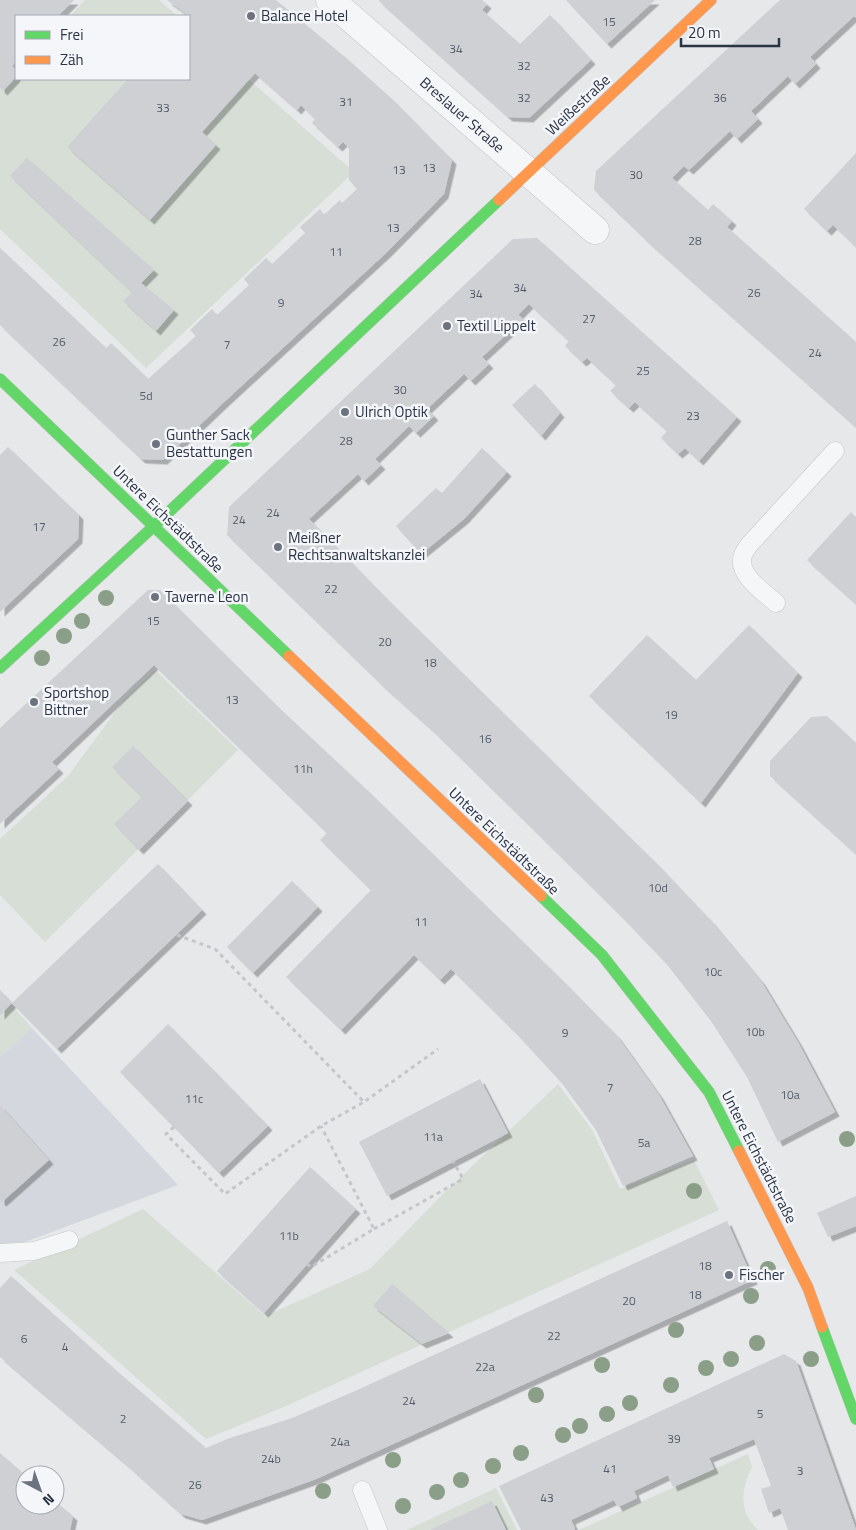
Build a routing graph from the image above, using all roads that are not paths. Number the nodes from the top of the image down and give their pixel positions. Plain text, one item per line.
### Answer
1 (330, 0) edge
2 (711, 0) edge
3 (529, 173) junction
4 (595, 230) dead end
5 (0, 379) edge
6 (835, 451) dead end
7 (154, 526) junction
8 (776, 603) dead end
9 (0, 668) edge
10 (69, 1240) dead end
11 (0, 1253) edge
12 (856, 1419) edge
13 (362, 1490) dead end
14 (378, 1530) edge

1 - 3 street, Breslauer Straße
2 - 3 street, Weißestraße
3 - 4 street, Breslauer Straße
3 - 7 street, Weißestraße
5 - 7 street, Untere Eichstädtstraße
6 - 8 lane
7 - 9 street, Weißestraße
7 - 12 street, Untere Eichstädtstraße
10 - 11 lane
13 - 14 lane

